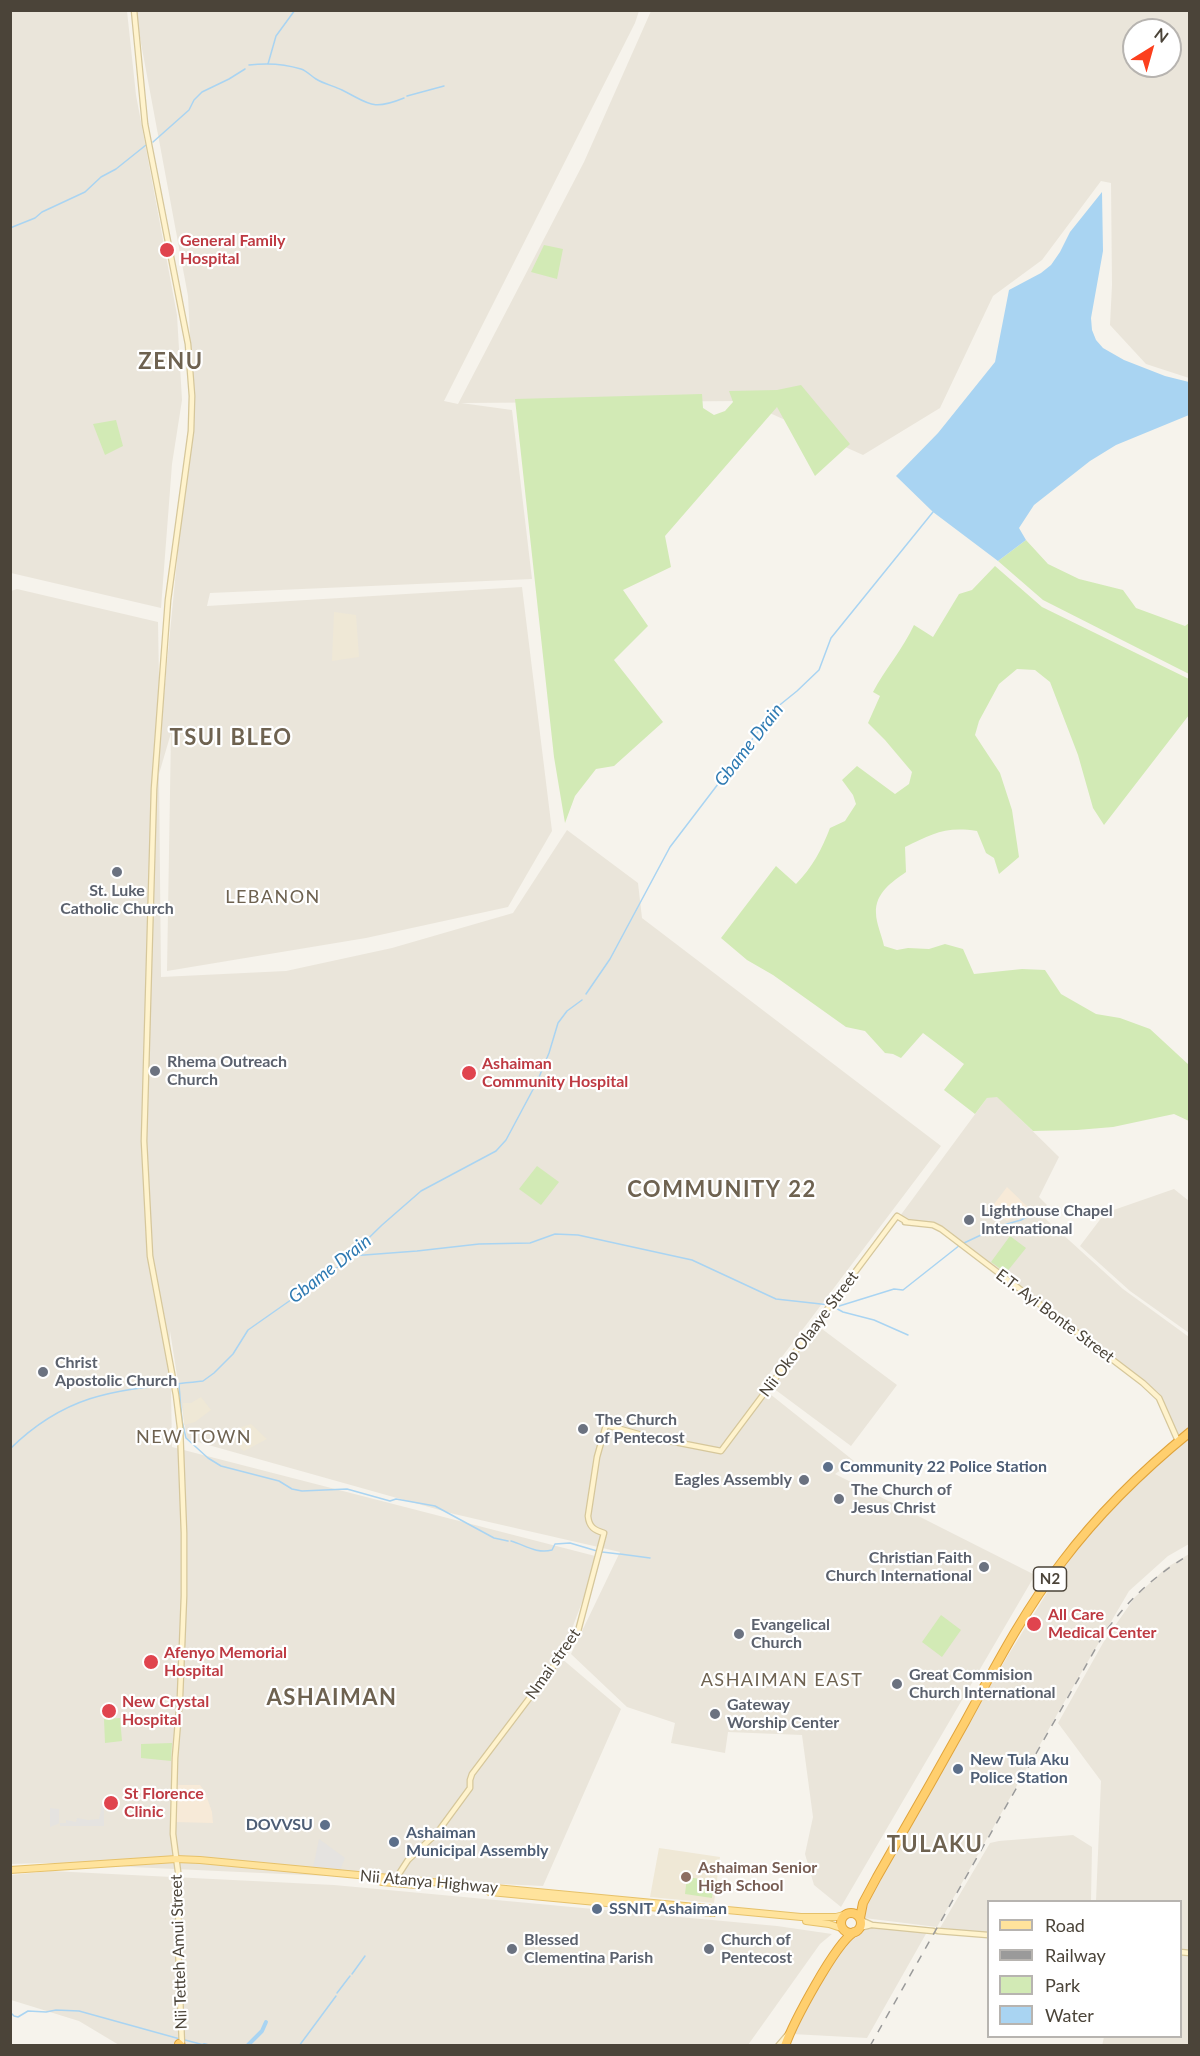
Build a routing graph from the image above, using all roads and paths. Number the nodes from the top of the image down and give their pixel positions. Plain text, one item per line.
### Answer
1 (134, 10) edge
2 (896, 1218) joint
3 (1190, 1432) edge
4 (1178, 1441) junction
5 (604, 1533) joint
6 (176, 1861) junction
7 (10, 1871) edge
8 (394, 1880) junction
9 (863, 1903) junction
10 (661, 1906) junction
11 (848, 1914) junction
12 (858, 1924) junction
13 (872, 1924) junction
14 (844, 1929) junction
15 (987, 1935) edge
16 (842, 1942) junction
17 (784, 2041) edge
18 (181, 2045) edge

1 - 6 main road, Nii Tetteh Amui Street
2 - 4 main road, E.T. Ayi Bonte Street
2 - 5 main road, Nii Oko Olaaye Street
3 - 4 highway, N2
4 - 9 highway, N2
5 - 8 main road, Nmai street
6 - 7 main road, Nii Atanya Highway
6 - 8 main road, Nii Atanya Highway
6 - 18 main road, Nii Tetteh Amui Street
8 - 10 main road, Nii Atanya Highway
9 - 11 highway, N2
9 - 12 highway, N2
10 - 11 main road, Nii Atanya Highway
10 - 14 main road
11 - 12 highway
11 - 14 highway
12 - 13 main road
12 - 13 main road
12 - 14 highway
12 - 16 highway
13 - 15 main road
14 - 16 highway
16 - 17 highway

